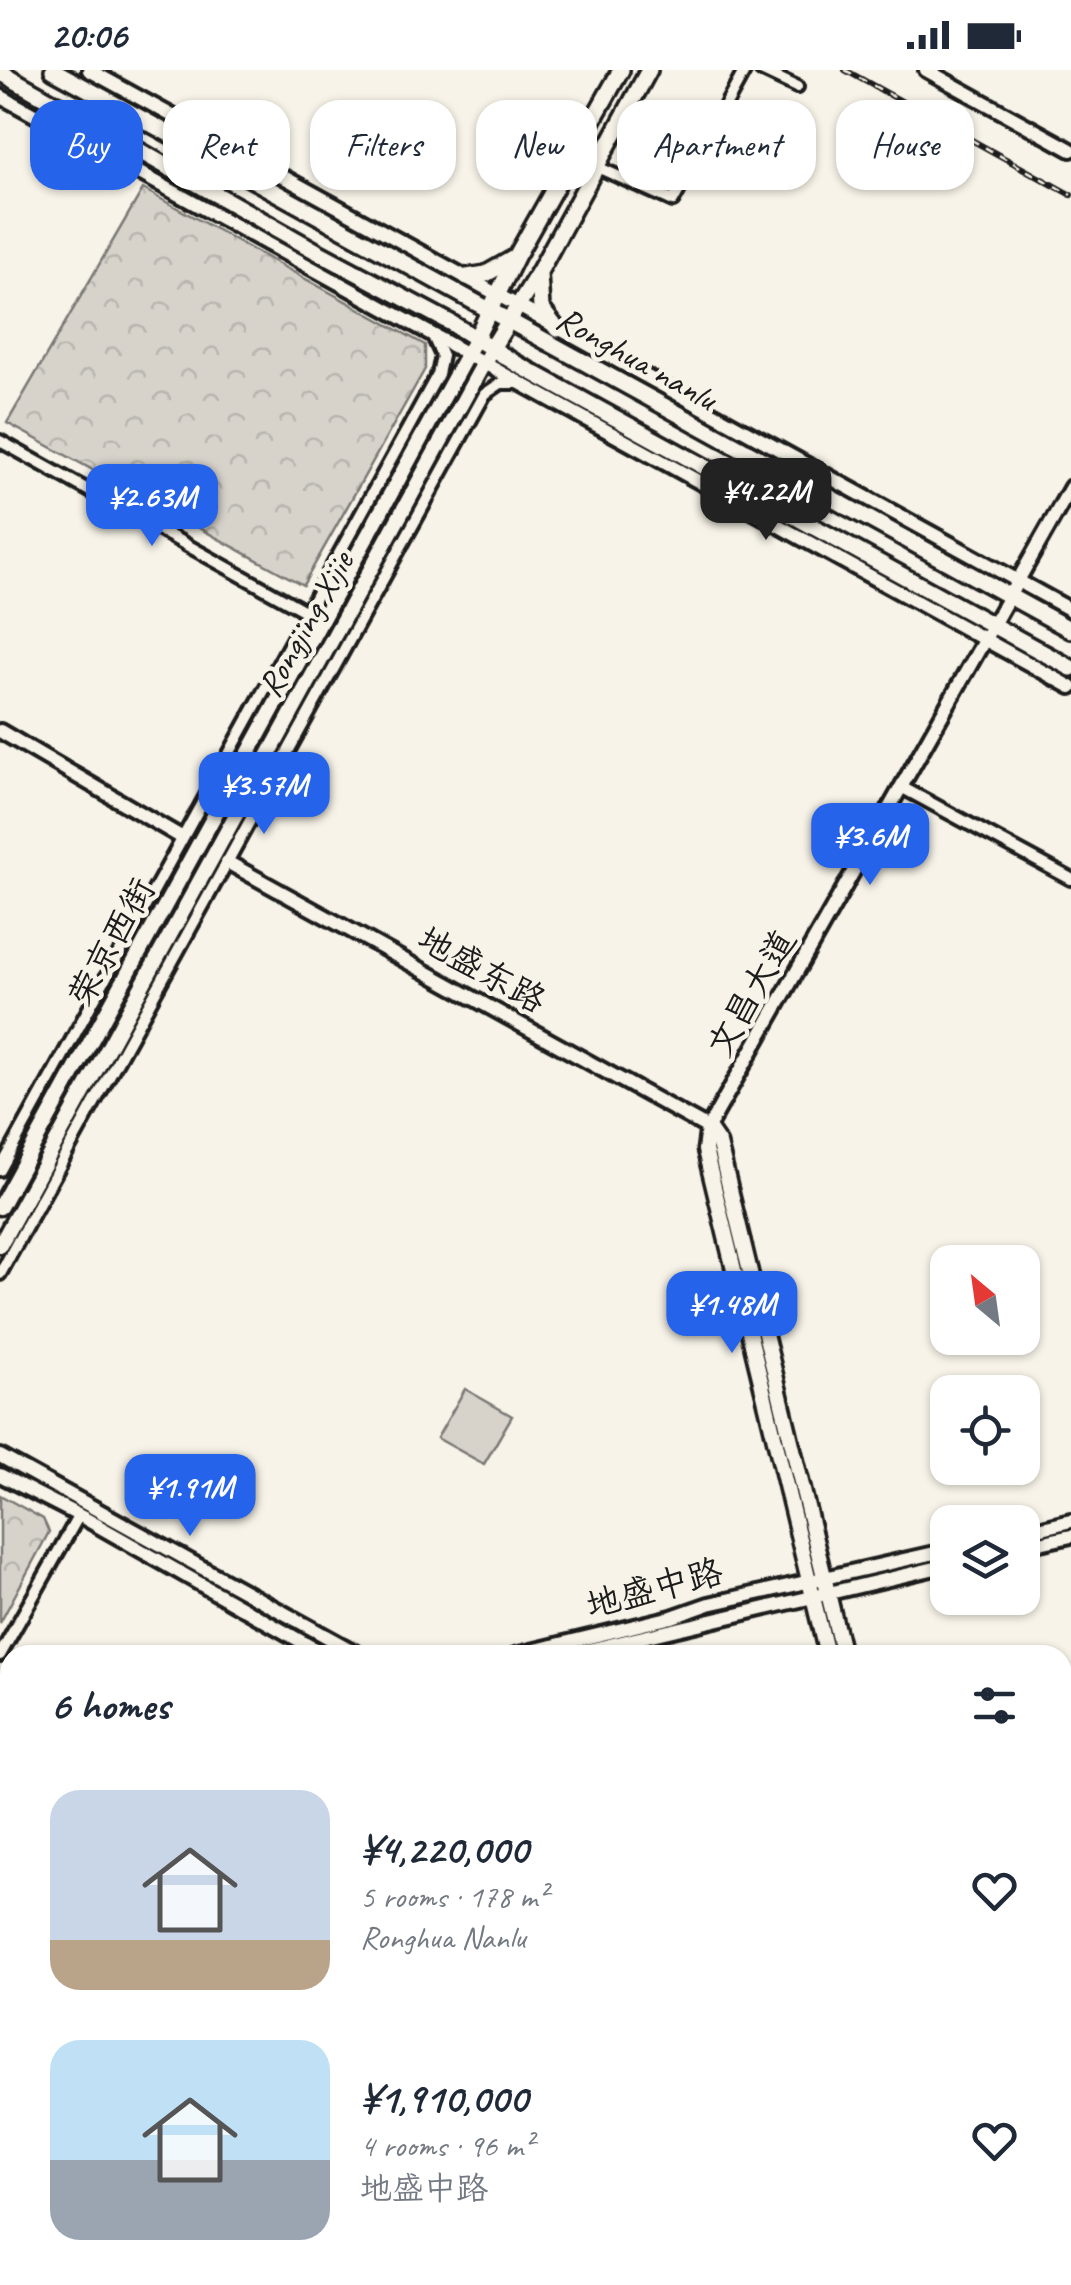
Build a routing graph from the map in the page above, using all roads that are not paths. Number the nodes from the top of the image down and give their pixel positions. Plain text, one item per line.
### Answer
1 (52, 70) edge
2 (621, 70) edge
3 (649, 70) edge
4 (745, 70) edge
5 (760, 70) edge
6 (926, 70) edge
7 (0, 72) edge
8 (94, 73) edge
9 (797, 86) dead end
10 (0, 96) edge
11 (106, 100) edge
12 (118, 100) edge
13 (143, 120) edge
14 (1071, 150) edge
15 (597, 164) edge
16 (597, 166) edge
17 (583, 190) edge
18 (316, 251) junction
19 (517, 255) junction
20 (539, 272) junction
21 (467, 276) junction
22 (343, 284) junction
23 (498, 294) junction
24 (518, 306) junction
25 (490, 310) junction
26 (509, 321) junction
27 (558, 329) junction
28 (431, 334) junction
29 (476, 338) junction
30 (492, 348) junction
31 (467, 354) junction
32 (482, 362) junction
33 (652, 381) junction
34 (520, 383) junction
35 (678, 415) junction
36 (0, 441) edge
37 (1071, 487) edge
38 (842, 542) junction
39 (869, 576) junction
40 (1017, 579) junction
41 (1009, 594) junction
42 (1071, 610) edge
43 (306, 612) junction
44 (322, 621) junction
45 (1071, 630) edge
46 (988, 632) junction
47 (1071, 668) edge
48 (1071, 687) edge
49 (0, 731) edge
50 (904, 788) junction
51 (182, 837) junction
52 (227, 862) junction
53 (1071, 879) edge
54 (708, 1128) junction
55 (0, 1170) edge
56 (0, 1207) edge
57 (0, 1246) edge
58 (0, 1274) edge
59 (0, 1456) edge
60 (0, 1474) edge
61 (79, 1515) junction
62 (1071, 1521) edge
63 (1040, 1529) edge
64 (1071, 1536) edge
65 (1040, 1543) edge
66 (930, 1554) edge
67 (930, 1569) edge
68 (825, 1577) junction
69 (809, 1582) junction
70 (829, 1594) junction
71 (813, 1597) junction
72 (6, 1645) edge
73 (308, 1645) edge
74 (342, 1645) edge
75 (556, 1645) edge
76 (609, 1645) edge
77 (825, 1645) edge
78 (840, 1645) edge

1 - 11 main road, Ronghua nanlu
2 - 19 main road
3 - 15 main road
4 - 16 street
5 - 9 street
6 - 14 street
7 - 18 main road, Ronghua nanlu
8 - 12 street
8 - 21 street
10 - 22 street
13 - 25 main road, Ronghua nanlu
17 - 20 main road
18 - 22 street
18 - 29 main road, Ronghua nanlu
19 - 21 main road
19 - 23 main road
20 - 24 main road
20 - 27 main road
21 - 23 street
22 - 28 street
23 - 24 street
23 - 25 main road
24 - 26 main road
24 - 27 street
25 - 26 main road, Ronghua nanlu
25 - 29 main road
26 - 30 main road
26 - 35 main road, Ronghua nanlu
27 - 33 street
28 - 31 street
28 - 43 street
29 - 30 main road, Ronghua nanlu
29 - 31 main road, 荣京西街
30 - 32 main road, Rongjing Xijie
30 - 38 main road, Ronghua nanlu
31 - 32 street
31 - 44 main road, 荣京西街
32 - 34 street
32 - 57 main road, Rongjing Xijie
33 - 35 street
33 - 40 street
34 - 39 street
34 - 52 street
35 - 41 main road, Ronghua nanlu
36 - 43 street
37 - 40 street, 文昌大道
38 - 39 street
38 - 46 main road, Ronghua nanlu
39 - 46 street
40 - 41 street, 文昌大道
40 - 42 street
41 - 45 main road, Ronghua nanlu
41 - 46 street, 文昌大道
43 - 44 street
43 - 51 street
44 - 56 main road, 荣京西街
46 - 47 main road, Ronghua nanlu
46 - 48 street
46 - 50 street, 文昌大道
49 - 51 street
50 - 53 street
50 - 54 street, 文昌大道
51 - 55 street
52 - 54 street, 地盛东路
52 - 58 street
54 - 68 main road
54 - 69 main road
59 - 74 street
60 - 61 street
61 - 72 street
61 - 73 street
62 - 63 street
64 - 65 street
66 - 68 street, 地盛中路
67 - 70 street, 地盛中路
68 - 69 street, 地盛中路
68 - 70 main road
69 - 71 main road
69 - 75 street, 地盛中路
70 - 71 street, 地盛中路
70 - 78 main road
71 - 76 street, 地盛中路
71 - 77 main road

